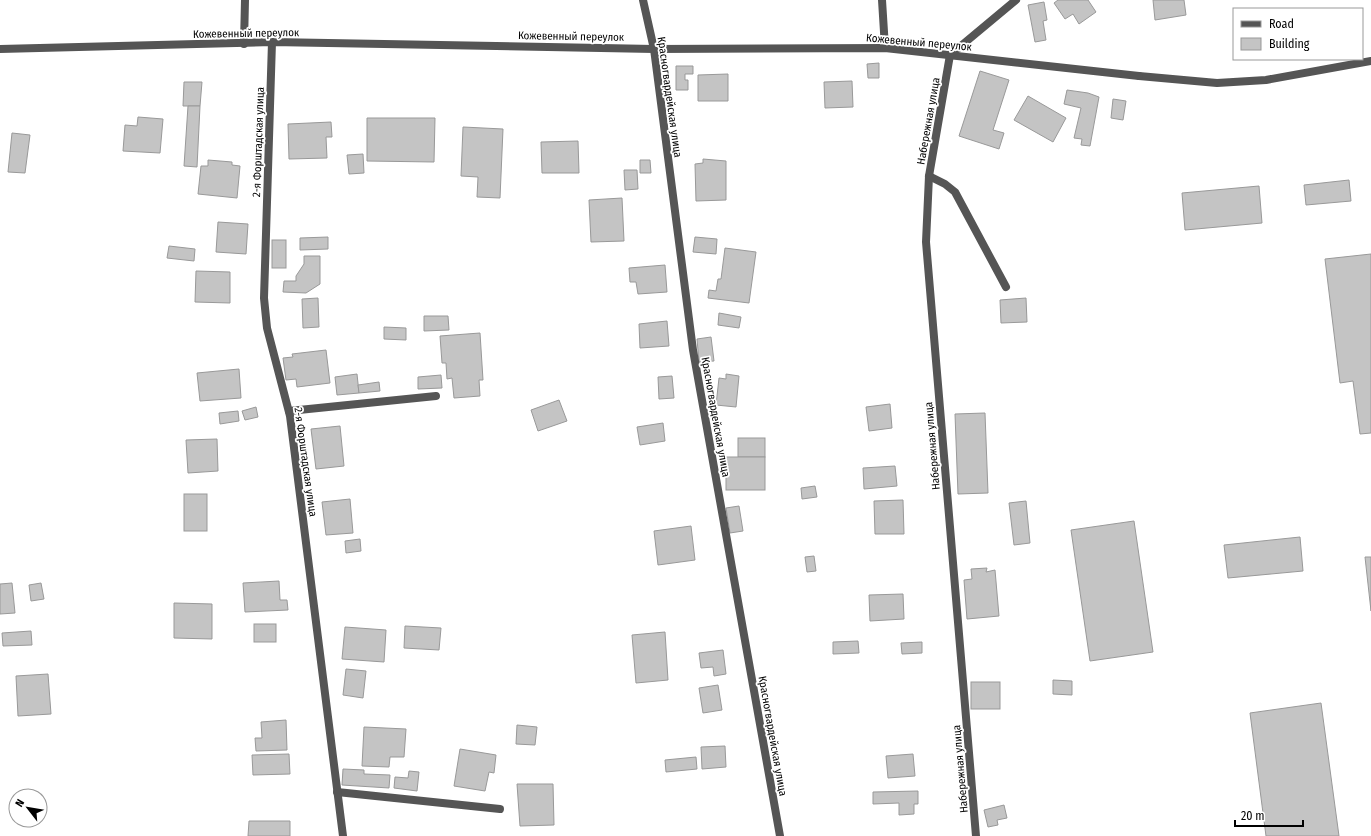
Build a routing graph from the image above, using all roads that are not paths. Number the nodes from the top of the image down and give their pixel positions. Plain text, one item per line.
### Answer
1 (245, 0) edge
2 (643, 0) edge
3 (882, 0) edge
4 (1016, 0) edge
5 (272, 42) junction
6 (244, 44) junction
7 (654, 48) junction
8 (884, 48) junction
9 (0, 49) edge
10 (950, 55) junction
11 (1371, 61) edge
12 (930, 176) junction
13 (1006, 287) dead end
14 (436, 396) dead end
15 (289, 411) junction
16 (337, 792) junction
17 (500, 809) dead end
18 (343, 836) edge
19 (780, 836) edge
20 (976, 836) edge

1 - 6 street
2 - 7 street, Красногвардейская улица
3 - 8 street
4 - 10 street
5 - 6 street, Кожевенный переулок
5 - 7 street, Кожевенный переулок
5 - 15 street, 2-я Форштадская улица
6 - 9 street, Кожевенный переулок
7 - 8 street, Кожевенный переулок
7 - 19 street, Красногвардейская улица
8 - 10 street, Кожевенный переулок
10 - 11 street, Кожевенный переулок
10 - 12 street, Набережная улица
12 - 13 street
12 - 20 street, Набережная улица
14 - 15 street
15 - 16 street, 2-я Форштадская улица
16 - 17 street
16 - 18 street, 2-я Форштадская улица

